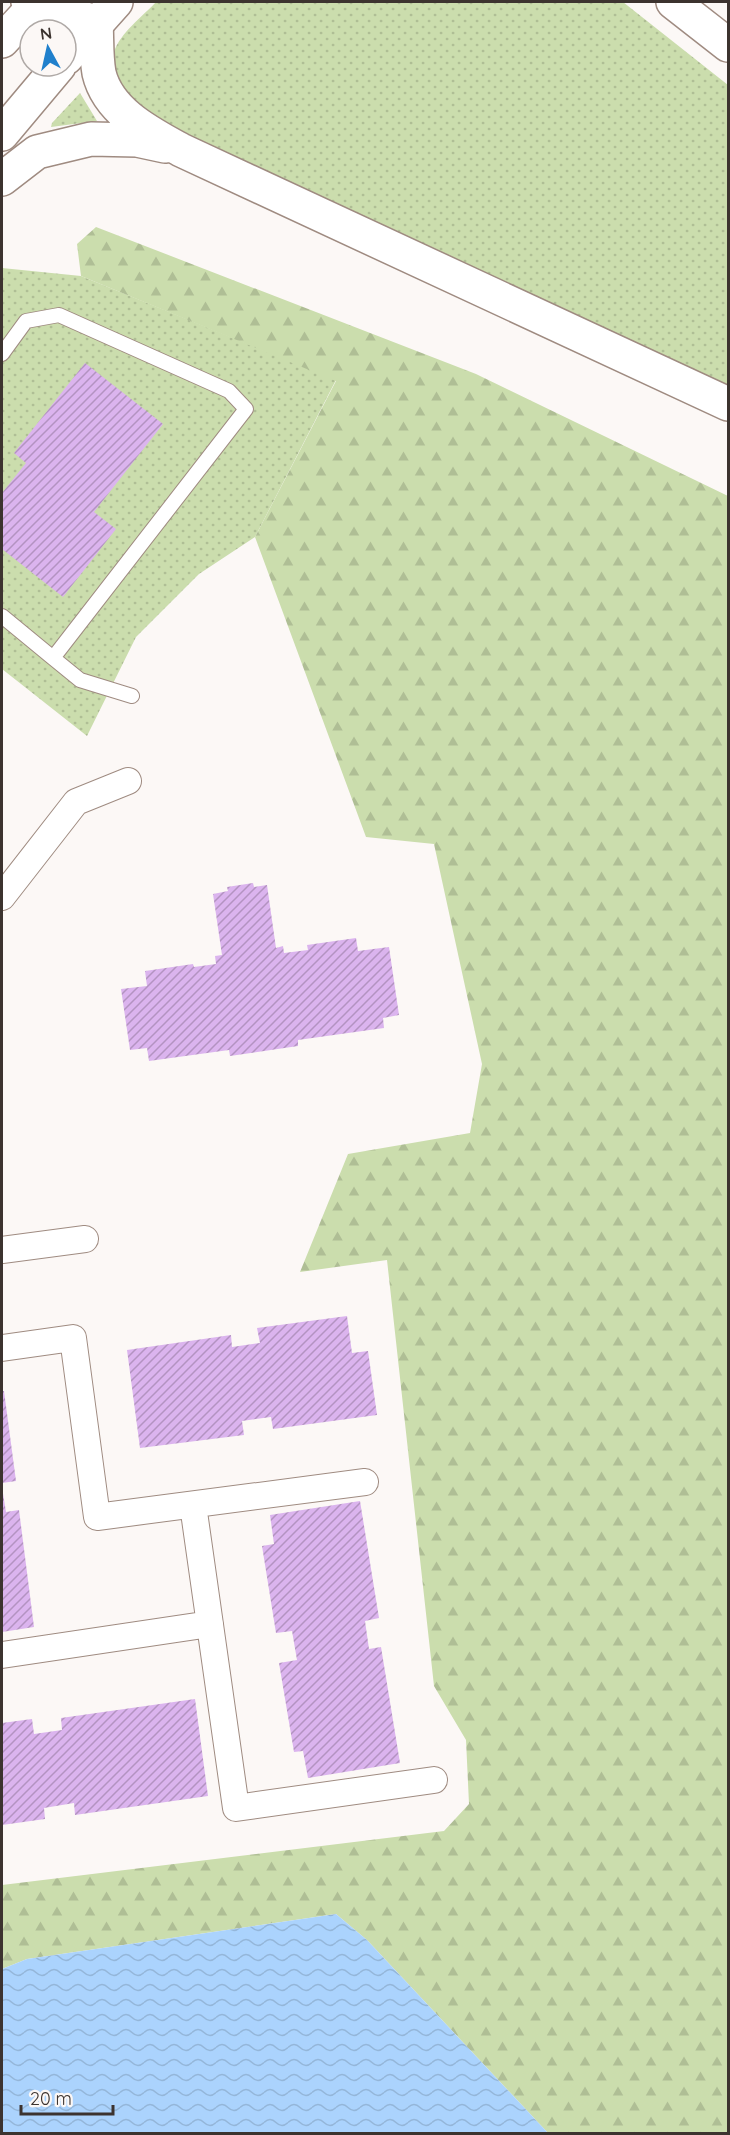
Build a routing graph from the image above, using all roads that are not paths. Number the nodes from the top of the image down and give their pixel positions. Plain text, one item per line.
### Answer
1 (33, 2) edge
2 (673, 2) edge
3 (106, 12) edge
4 (2, 41) edge
5 (78, 44) edge
6 (729, 45) edge
7 (49, 78) edge
8 (2, 134) edge
9 (181, 150) junction
10 (2, 179) edge
11 (2, 354) edge
12 (729, 404) edge
13 (2, 616) edge
14 (53, 658) junction
15 (132, 696) dead end
16 (128, 781) dead end
17 (2, 897) edge
18 (85, 1239) dead end
19 (2, 1250) edge
20 (2, 1348) edge
21 (364, 1482) dead end
22 (193, 1505) junction
23 (210, 1624) junction
24 (2, 1655) edge
25 (434, 1780) dead end

1 - 3 main road
1 - 4 main road
2 - 6 main road
3 - 5 main road
3 - 9 main road
7 - 8 main road
9 - 10 main road
9 - 12 main road
11 - 14 lane
13 - 14 lane
14 - 15 lane
16 - 17 street
18 - 19 street
20 - 22 street
21 - 22 street
22 - 23 street
23 - 24 street
23 - 25 street

